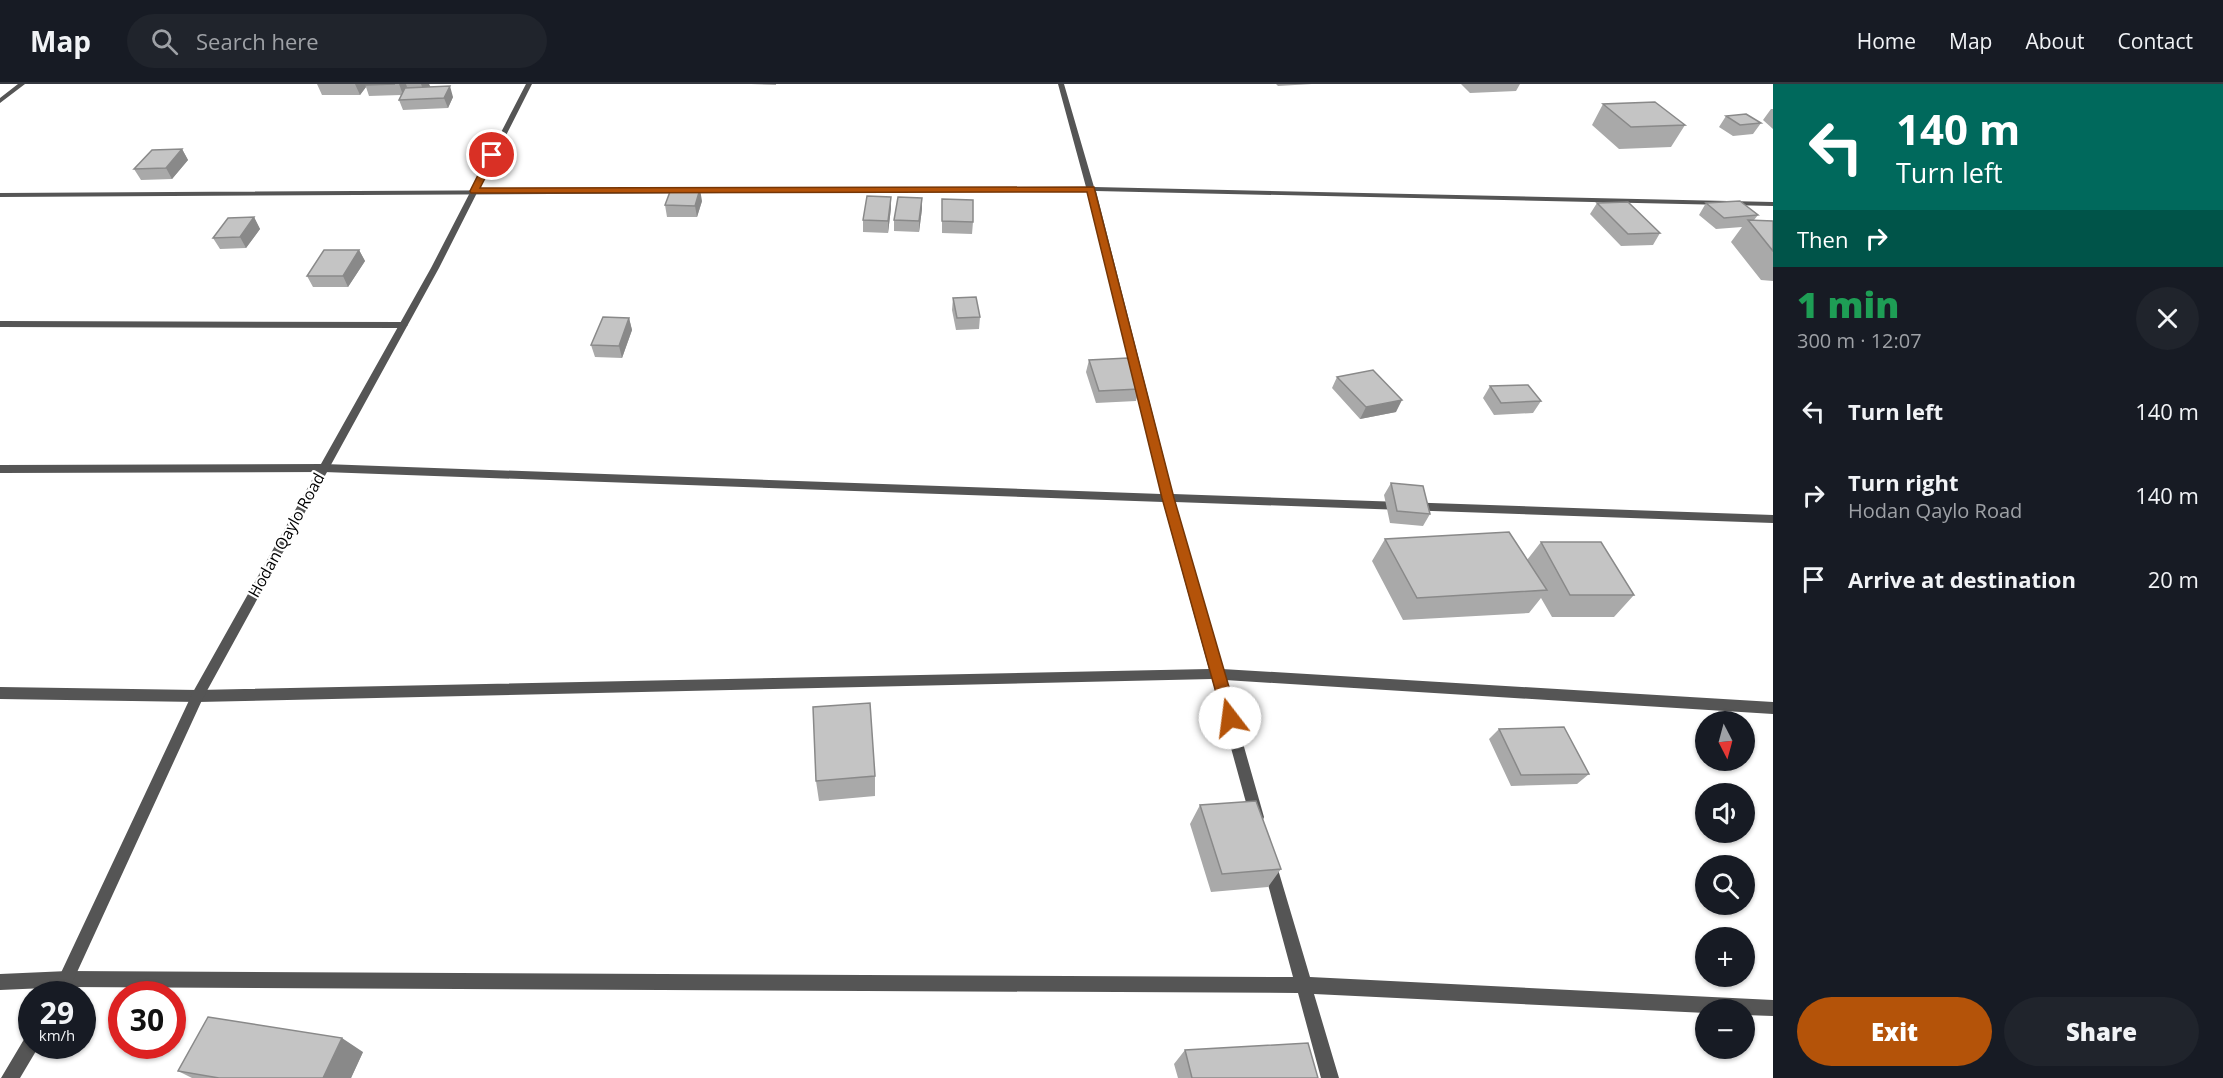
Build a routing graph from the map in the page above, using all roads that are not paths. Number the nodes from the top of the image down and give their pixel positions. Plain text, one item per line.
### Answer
1 (22, 84) edge
2 (529, 84) edge
3 (1061, 84) edge
4 (0, 101) edge
5 (1091, 189) junction
6 (474, 191) junction
7 (0, 195) edge
8 (1773, 204) edge
9 (0, 324) edge
10 (403, 325) junction
11 (324, 468) junction
12 (0, 469) edge
13 (1168, 498) junction
14 (1773, 519) edge
15 (1218, 674) junction
16 (0, 693) edge
17 (198, 696) junction
18 (1773, 708) edge
19 (1262, 835) edge
20 (1268, 858) edge
21 (68, 979) junction
22 (0, 982) edge
23 (1302, 985) junction
24 (1773, 1008) edge
25 (22, 1059) edge
26 (10, 1078) edge
27 (1330, 1078) edge

1 - 4 street
2 - 6 street, Hodan Qaylo Road
3 - 5 street
5 - 6 street
5 - 8 street
5 - 13 street
6 - 7 street
6 - 10 street, Hodan Qaylo Road
9 - 10 street
10 - 11 street, Hodan Qaylo Road
11 - 12 street
11 - 13 street
11 - 17 street, Hodan Qaylo Road
13 - 14 street
13 - 15 street
15 - 17 street
15 - 18 street
15 - 19 street
16 - 17 street
17 - 21 street, Hodan Qaylo Road
20 - 23 street
21 - 22 street
21 - 23 street
23 - 24 street
23 - 27 street
25 - 26 street

